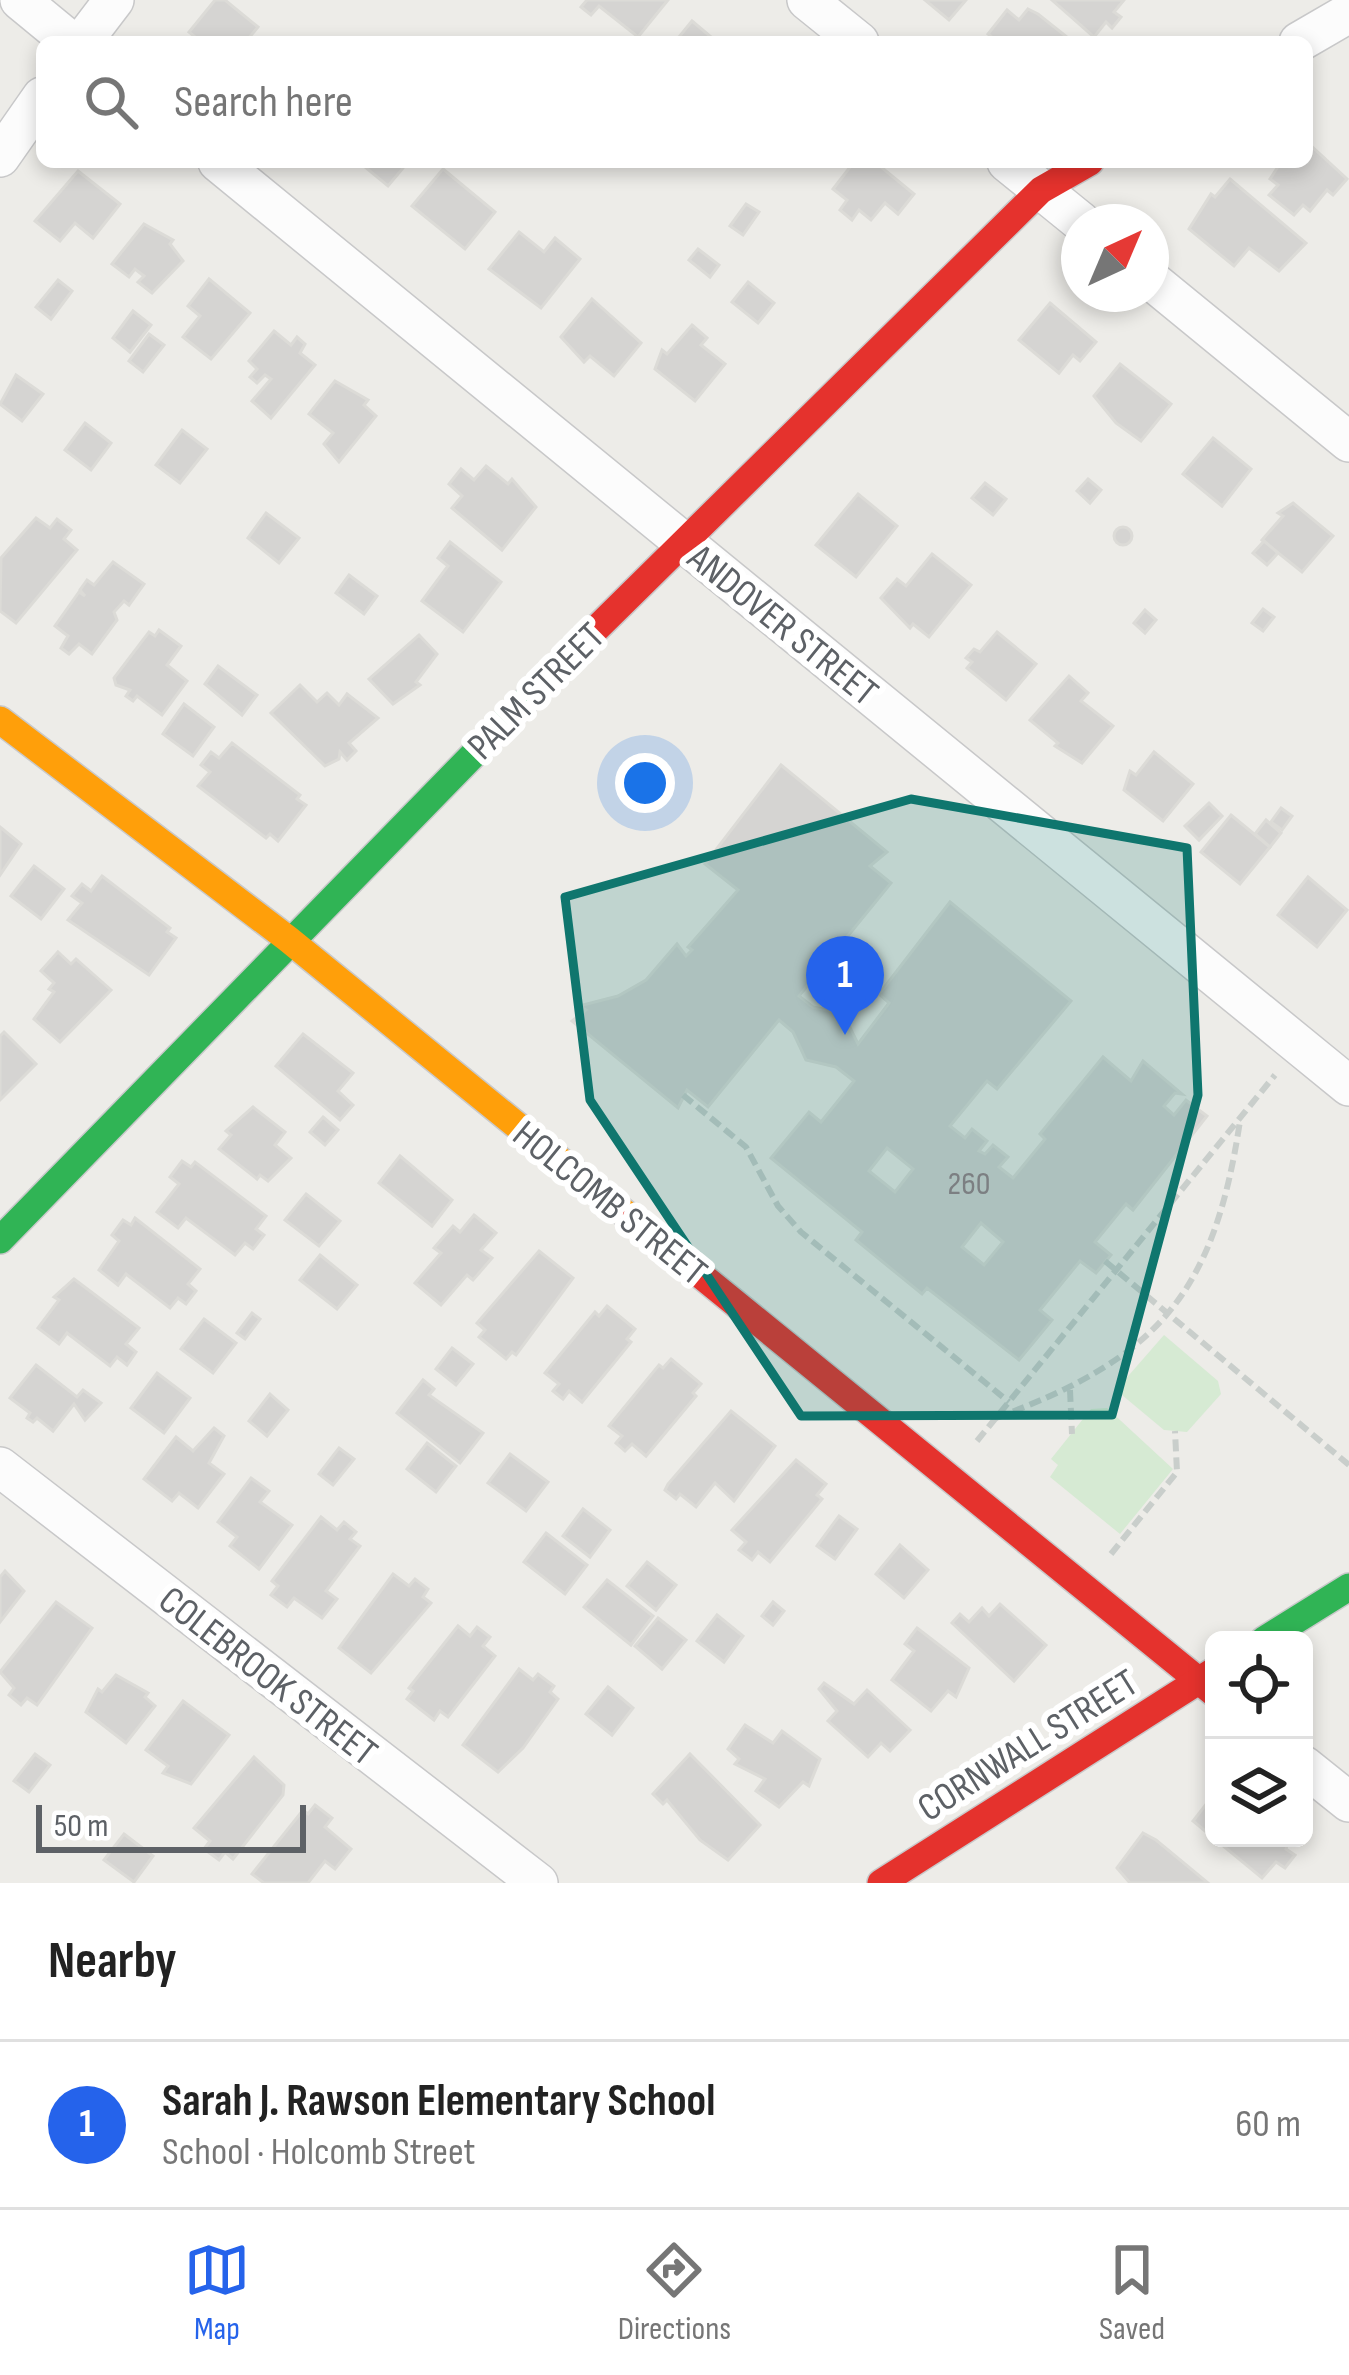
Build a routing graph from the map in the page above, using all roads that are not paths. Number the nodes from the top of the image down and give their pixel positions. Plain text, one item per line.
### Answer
1 (20, 0) edge
2 (114, 0) edge
3 (807, 0) edge
4 (1349, 13) edge
5 (64, 36) edge
6 (87, 36) edge
7 (852, 36) edge
8 (1309, 36) edge
9 (36, 106) edge
10 (0, 157) edge
11 (225, 168) edge
12 (1014, 168) edge
13 (1080, 168) edge
14 (1041, 190) junction
15 (1061, 206) edge
16 (1169, 295) edge
17 (1349, 442) edge
18 (682, 540) junction
19 (0, 720) edge
20 (288, 939) junction
21 (1349, 1086) edge
22 (0, 1240) edge
23 (0, 1467) edge
24 (1349, 1587) edge
25 (1278, 1631) edge
26 (1205, 1679) edge
27 (1205, 1684) edge
28 (1313, 1773) edge
29 (1349, 1802) edge
30 (538, 1883) edge
31 (881, 1883) edge

1 - 5 street
2 - 6 street
3 - 7 street
4 - 8 street
9 - 10 street
11 - 18 street, ANDOVER STREET
12 - 14 street
13 - 14 street, PALM STREET
14 - 15 street
14 - 18 street, PALM STREET
16 - 17 street
18 - 20 street, PALM STREET
18 - 21 street, ANDOVER STREET
19 - 20 street, HOLCOMB STREET
20 - 22 street, PALM STREET
20 - 26 street, HOLCOMB STREET
23 - 30 street, COLEBROOK STREET
24 - 25 street
27 - 31 street, CORNWALL STREET
28 - 29 street

